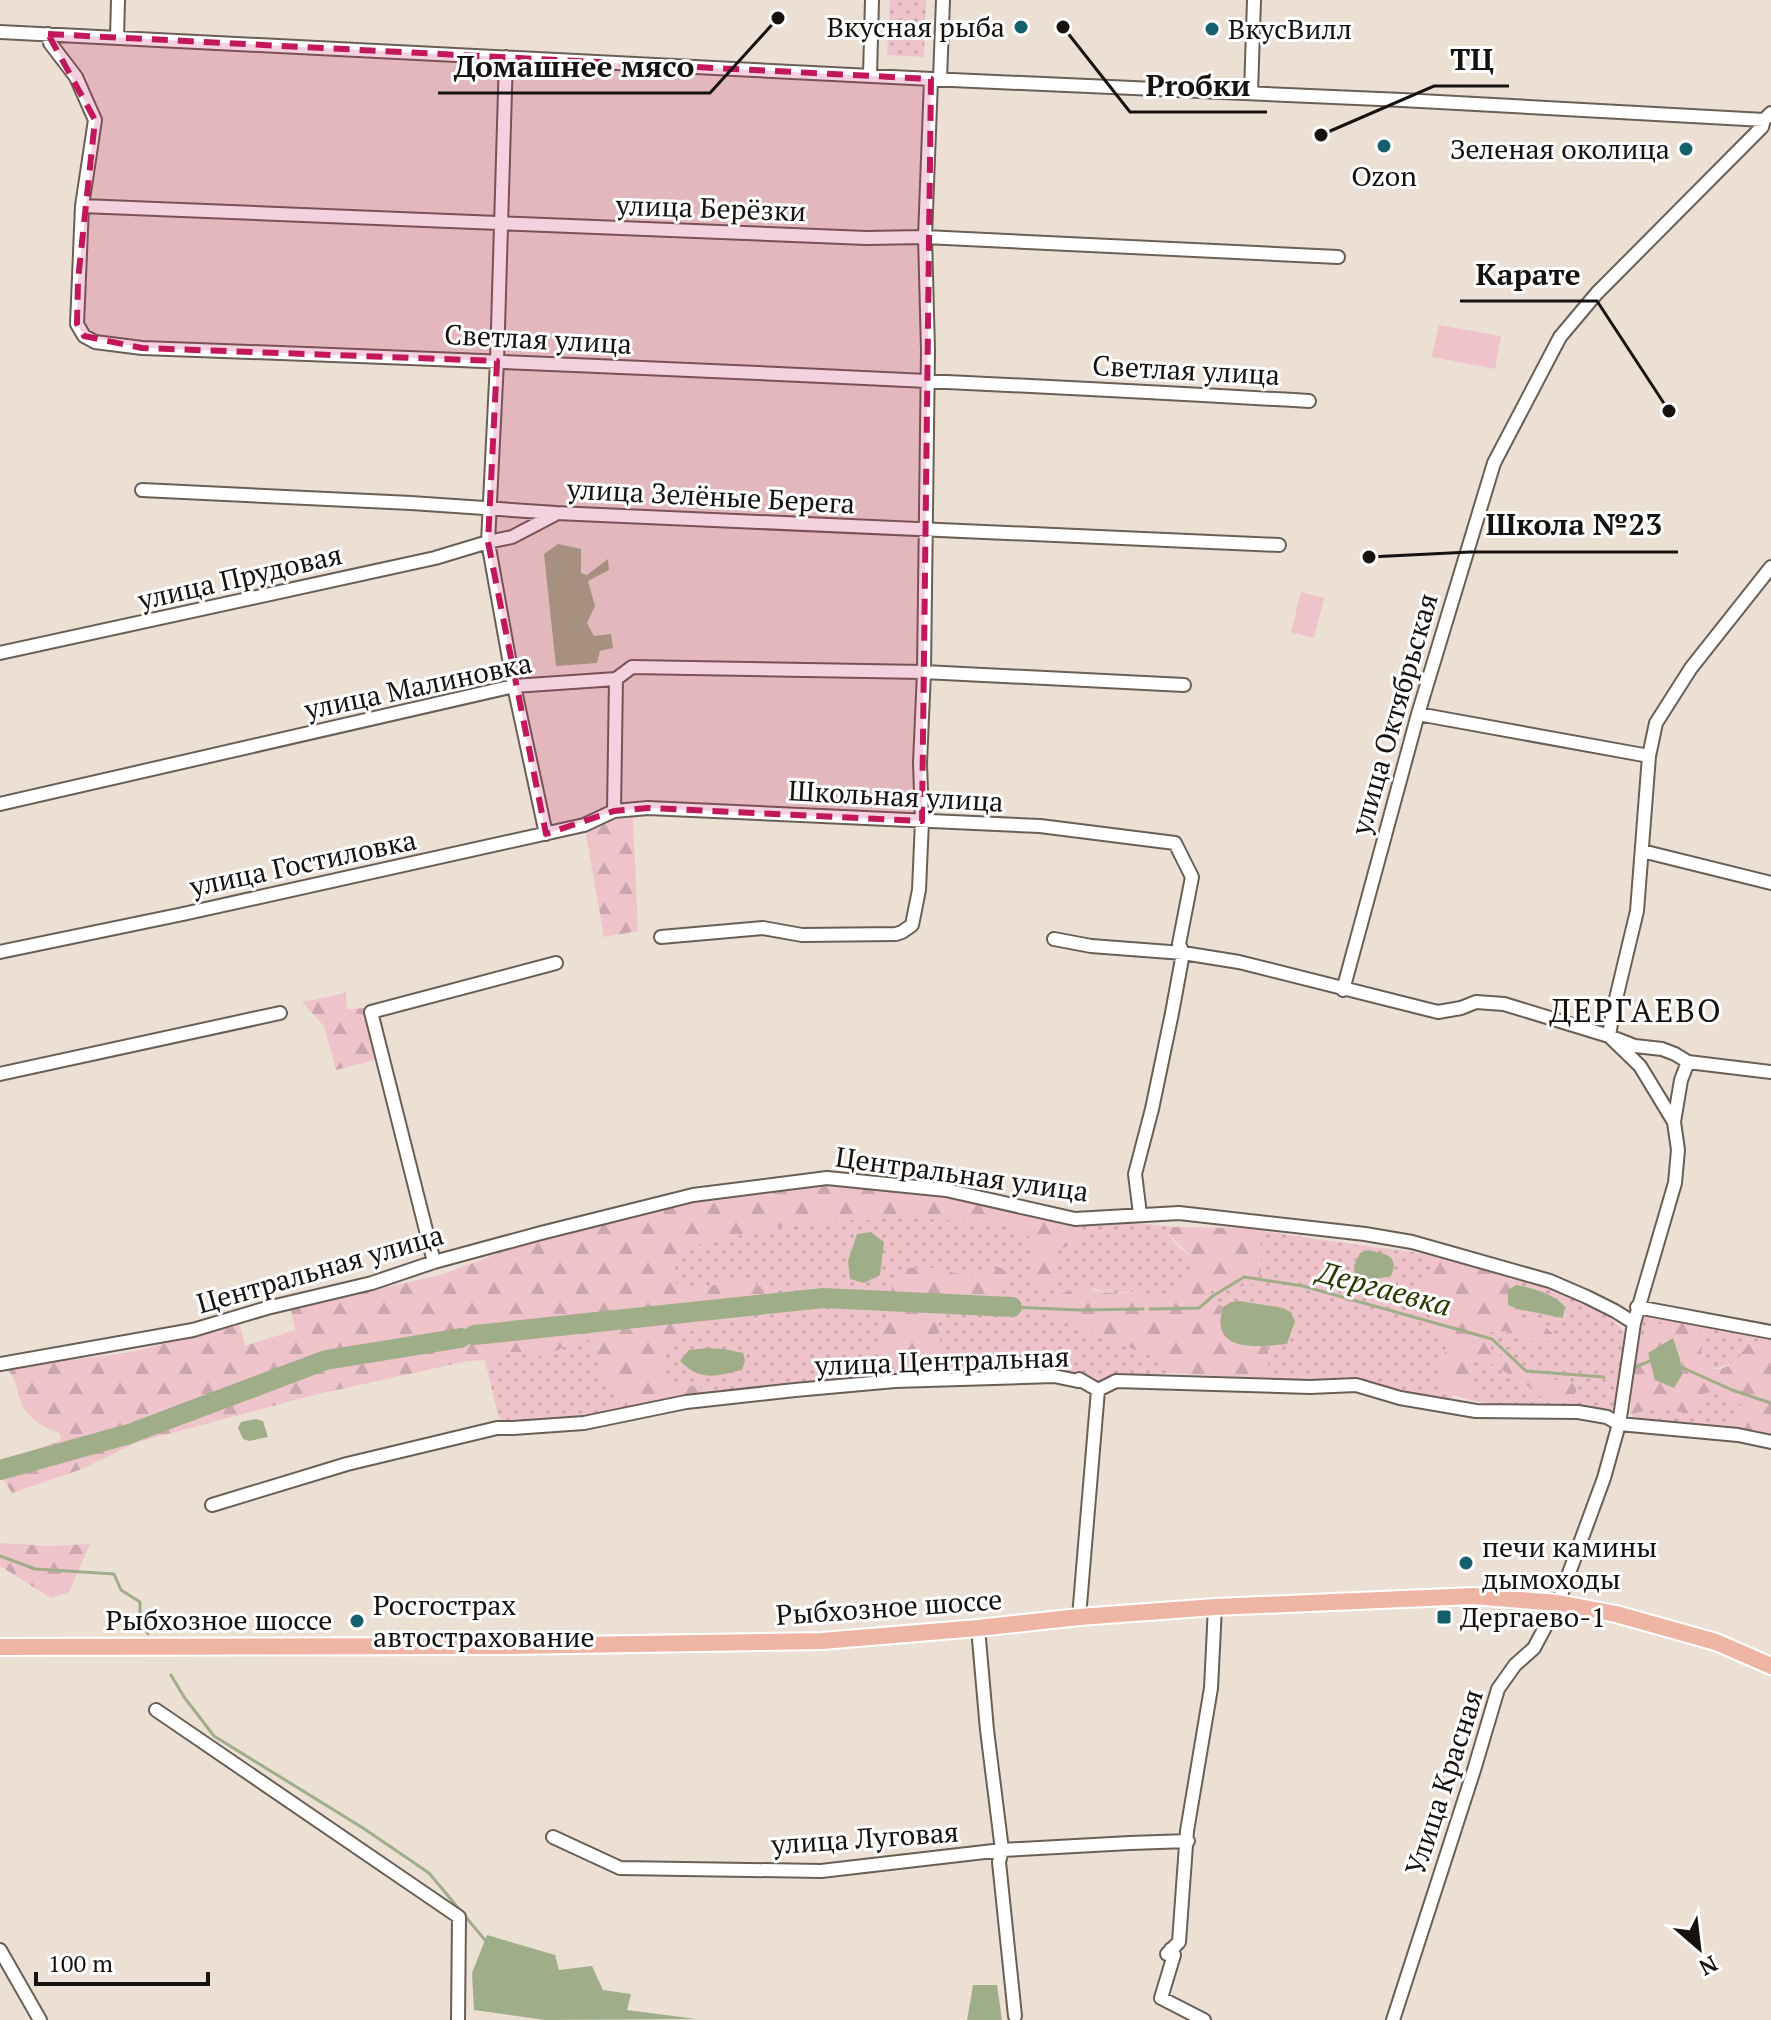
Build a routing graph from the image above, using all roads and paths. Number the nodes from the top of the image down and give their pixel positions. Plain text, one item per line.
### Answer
1 (118, 0) edge
2 (872, 0) edge
3 (943, 0) edge
4 (1254, 0) edge
5 (0, 32) edge
6 (48, 34) junction
7 (117, 38) junction
8 (506, 57) junction
9 (870, 75) junction
10 (935, 79) junction
11 (1251, 93) junction
12 (1767, 116) edge
13 (82, 206) junction
14 (502, 224) junction
15 (925, 237) junction
16 (1338, 257) dead end
17 (497, 361) junction
18 (927, 381) junction
19 (1309, 401) dead end
20 (142, 490) dead end
21 (490, 509) junction
22 (556, 513) junction
23 (926, 530) junction
24 (488, 542) junction
25 (1279, 545) dead end
26 (1771, 567) edge
27 (0, 653) edge
28 (924, 672) junction
29 (616, 679) junction
30 (1184, 685) dead end
31 (514, 686) junction
32 (1418, 714) junction
33 (1649, 756) junction
34 (0, 804) edge
35 (614, 811) junction
36 (922, 821) junction
37 (546, 834) junction
38 (1642, 851) junction
39 (1771, 883) edge
40 (661, 937) dead end
41 (1054, 939) dead end
42 (0, 952) edge
43 (1183, 953) junction
44 (556, 963) dead end
45 (1343, 990) junction
46 (280, 1013) dead end
47 (1609, 1036) junction
48 (1688, 1062) junction
49 (1771, 1072) edge
50 (0, 1074) edge
51 (1674, 1122) junction
52 (1140, 1214) junction
53 (434, 1262) junction
54 (1637, 1307) junction
55 (1634, 1323) junction
56 (1771, 1332) edge
57 (0, 1364) edge
58 (1098, 1390) junction
59 (1619, 1424) junction
60 (1771, 1442) edge
61 (212, 1505) dead end
62 (1558, 1603) junction
63 (1215, 1607) junction
64 (1079, 1617) junction
65 (978, 1628) junction
66 (0, 1647) edge
67 (1771, 1666) edge
68 (156, 1710) dead end
69 (553, 1837) dead end
70 (1188, 1841) junction
71 (1002, 1850) junction
72 (0, 1950) edge
73 (1015, 2016) dead end
74 (40, 2020) edge
75 (458, 2020) edge
76 (1204, 2020) edge
77 (1393, 2020) edge

1 - 7 street
2 - 9 street
3 - 10 street
4 - 11 street
5 - 6 street
6 - 7 street
6 - 13 street, Светлая улица
7 - 8 street
8 - 9 street
8 - 14 street
9 - 10 street
10 - 11 street
10 - 15 street
11 - 12 street
12 - 32 street, улица Октябрьская
13 - 14 street, улица Берёзки
13 - 17 street, Светлая улица
14 - 15 street, улица Берёзки
14 - 17 street
15 - 16 street, улица Берёзки
15 - 18 street
17 - 18 street, Светлая улица
17 - 21 street
18 - 19 street, Светлая улица
18 - 23 street
20 - 21 street, улица Зелёные Берега
21 - 22 street, улица Зелёные Берега
21 - 24 street
22 - 23 street, улица Зелёные Берега
22 - 24 street, улица Прудовая
23 - 25 street, улица Зелёные Берега
23 - 28 street
24 - 27 street, улица Прудовая
24 - 31 street
26 - 33 street
28 - 29 street, улица Малиновка
28 - 30 street, улица Малиновка
28 - 36 street
29 - 31 street, улица Малиновка
29 - 35 street
31 - 34 street, улица Малиновка
31 - 37 street
32 - 33 street
32 - 45 street, улица Октябрьская
33 - 38 street
35 - 36 street, Школьная улица
35 - 37 street, улица Гостиловка
36 - 40 street
36 - 43 street, Школьная улица
37 - 42 street, улица Гостиловка
38 - 39 street
38 - 47 street
41 - 43 street
43 - 45 street
43 - 52 street
44 - 53 street
45 - 47 street
46 - 50 street
47 - 48 street
47 - 51 street
48 - 49 street
48 - 51 street
51 - 54 street, Улица Красная
52 - 53 street, Центральная улица
52 - 55 street, Центральная улица
53 - 57 street, Центральная улица
54 - 55 street, Улица Красная
54 - 56 street
55 - 59 street, Улица Красная
58 - 59 street, улица Центральная
58 - 61 street, улица Центральная
58 - 64 street
59 - 60 street, улица Центральная
59 - 62 street, Улица Красная
62 - 63 main road, Рыбхозное шоссе
62 - 67 main road, Рыбхозное шоссе
62 - 77 street, Улица Красная
63 - 64 main road, Рыбхозное шоссе
63 - 70 street
64 - 65 main road, Рыбхозное шоссе
65 - 66 main road, Рыбхозное шоссе
65 - 71 street
68 - 75 street
69 - 71 street, улица Луговая
70 - 71 street, улица Луговая
70 - 76 street
71 - 73 street
72 - 74 street

